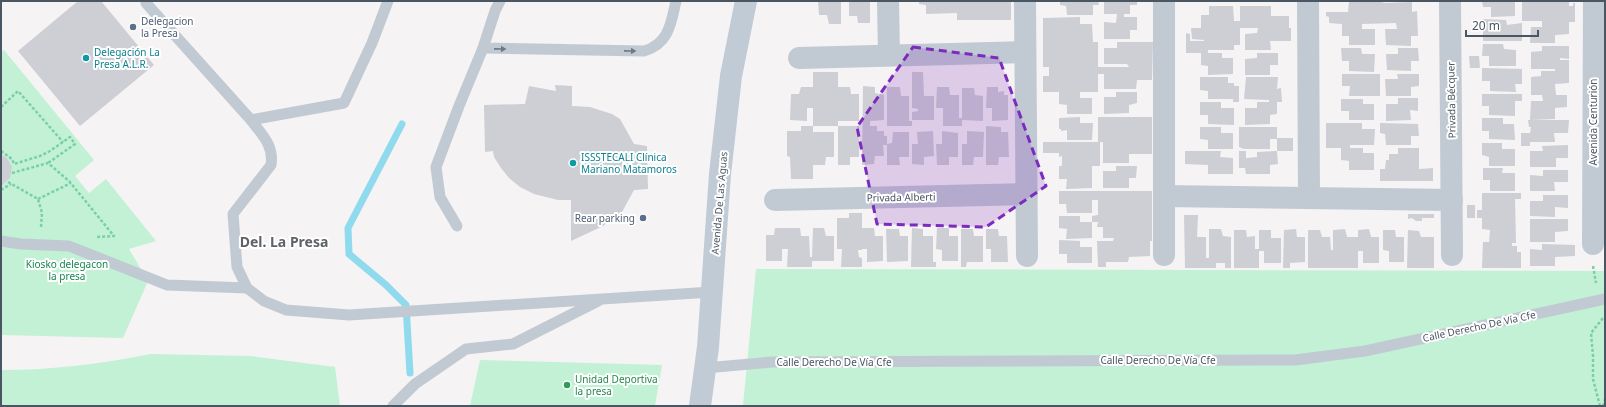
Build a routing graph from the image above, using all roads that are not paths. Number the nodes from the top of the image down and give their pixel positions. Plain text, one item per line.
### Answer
1 (146, 1) edge
2 (388, 1) edge
3 (500, 1) edge
4 (676, 1) edge
5 (746, 1) edge
6 (888, 1) edge
7 (1025, 1) edge
8 (1164, 1) edge
9 (1308, 1) edge
10 (1450, 1) edge
11 (1594, 1) edge
12 (483, 48) junction
13 (1025, 52) junction
14 (889, 55) junction
15 (799, 58) dead end
16 (251, 120) junction
17 (1026, 194) junction
18 (1164, 196) junction
19 (1309, 198) junction
20 (775, 200) dead end
21 (1452, 200) junction
22 (457, 226) dead end
23 (1, 241) edge
24 (1592, 244) road end
25 (1164, 255) dead end
26 (1452, 255) dead end
27 (1027, 256) dead end
28 (247, 288) junction
29 (712, 292) junction
30 (602, 299) junction
31 (1603, 300) edge
32 (705, 368) junction
33 (393, 406) edge
34 (700, 406) edge

1 - 16 lane
2 - 16 lane
3 - 12 lane
12 -> 4 lane
5 - 29 main road, Avenida De Las Aguas
6 - 14 street
7 - 13 street
8 - 18 street
9 - 19 street
10 - 21 street, Privada Bécquer
11 - 24 street, Avenida Centurión
12 - 22 lane
13 - 14 street
13 - 17 street
14 - 15 street
16 - 28 lane
17 - 20 street, Privada Alberti
17 - 27 street
18 - 19 street
18 - 25 street
19 - 21 street
21 - 26 street, Privada Bécquer
23 - 28 lane
28 - 30 lane
29 - 30 lane
29 - 32 main road, Avenida De Las Aguas
30 - 33 lane
31 - 32 lane, Calle Derecho De Vía Cfe
32 - 34 main road, Avenida De Las Aguas

